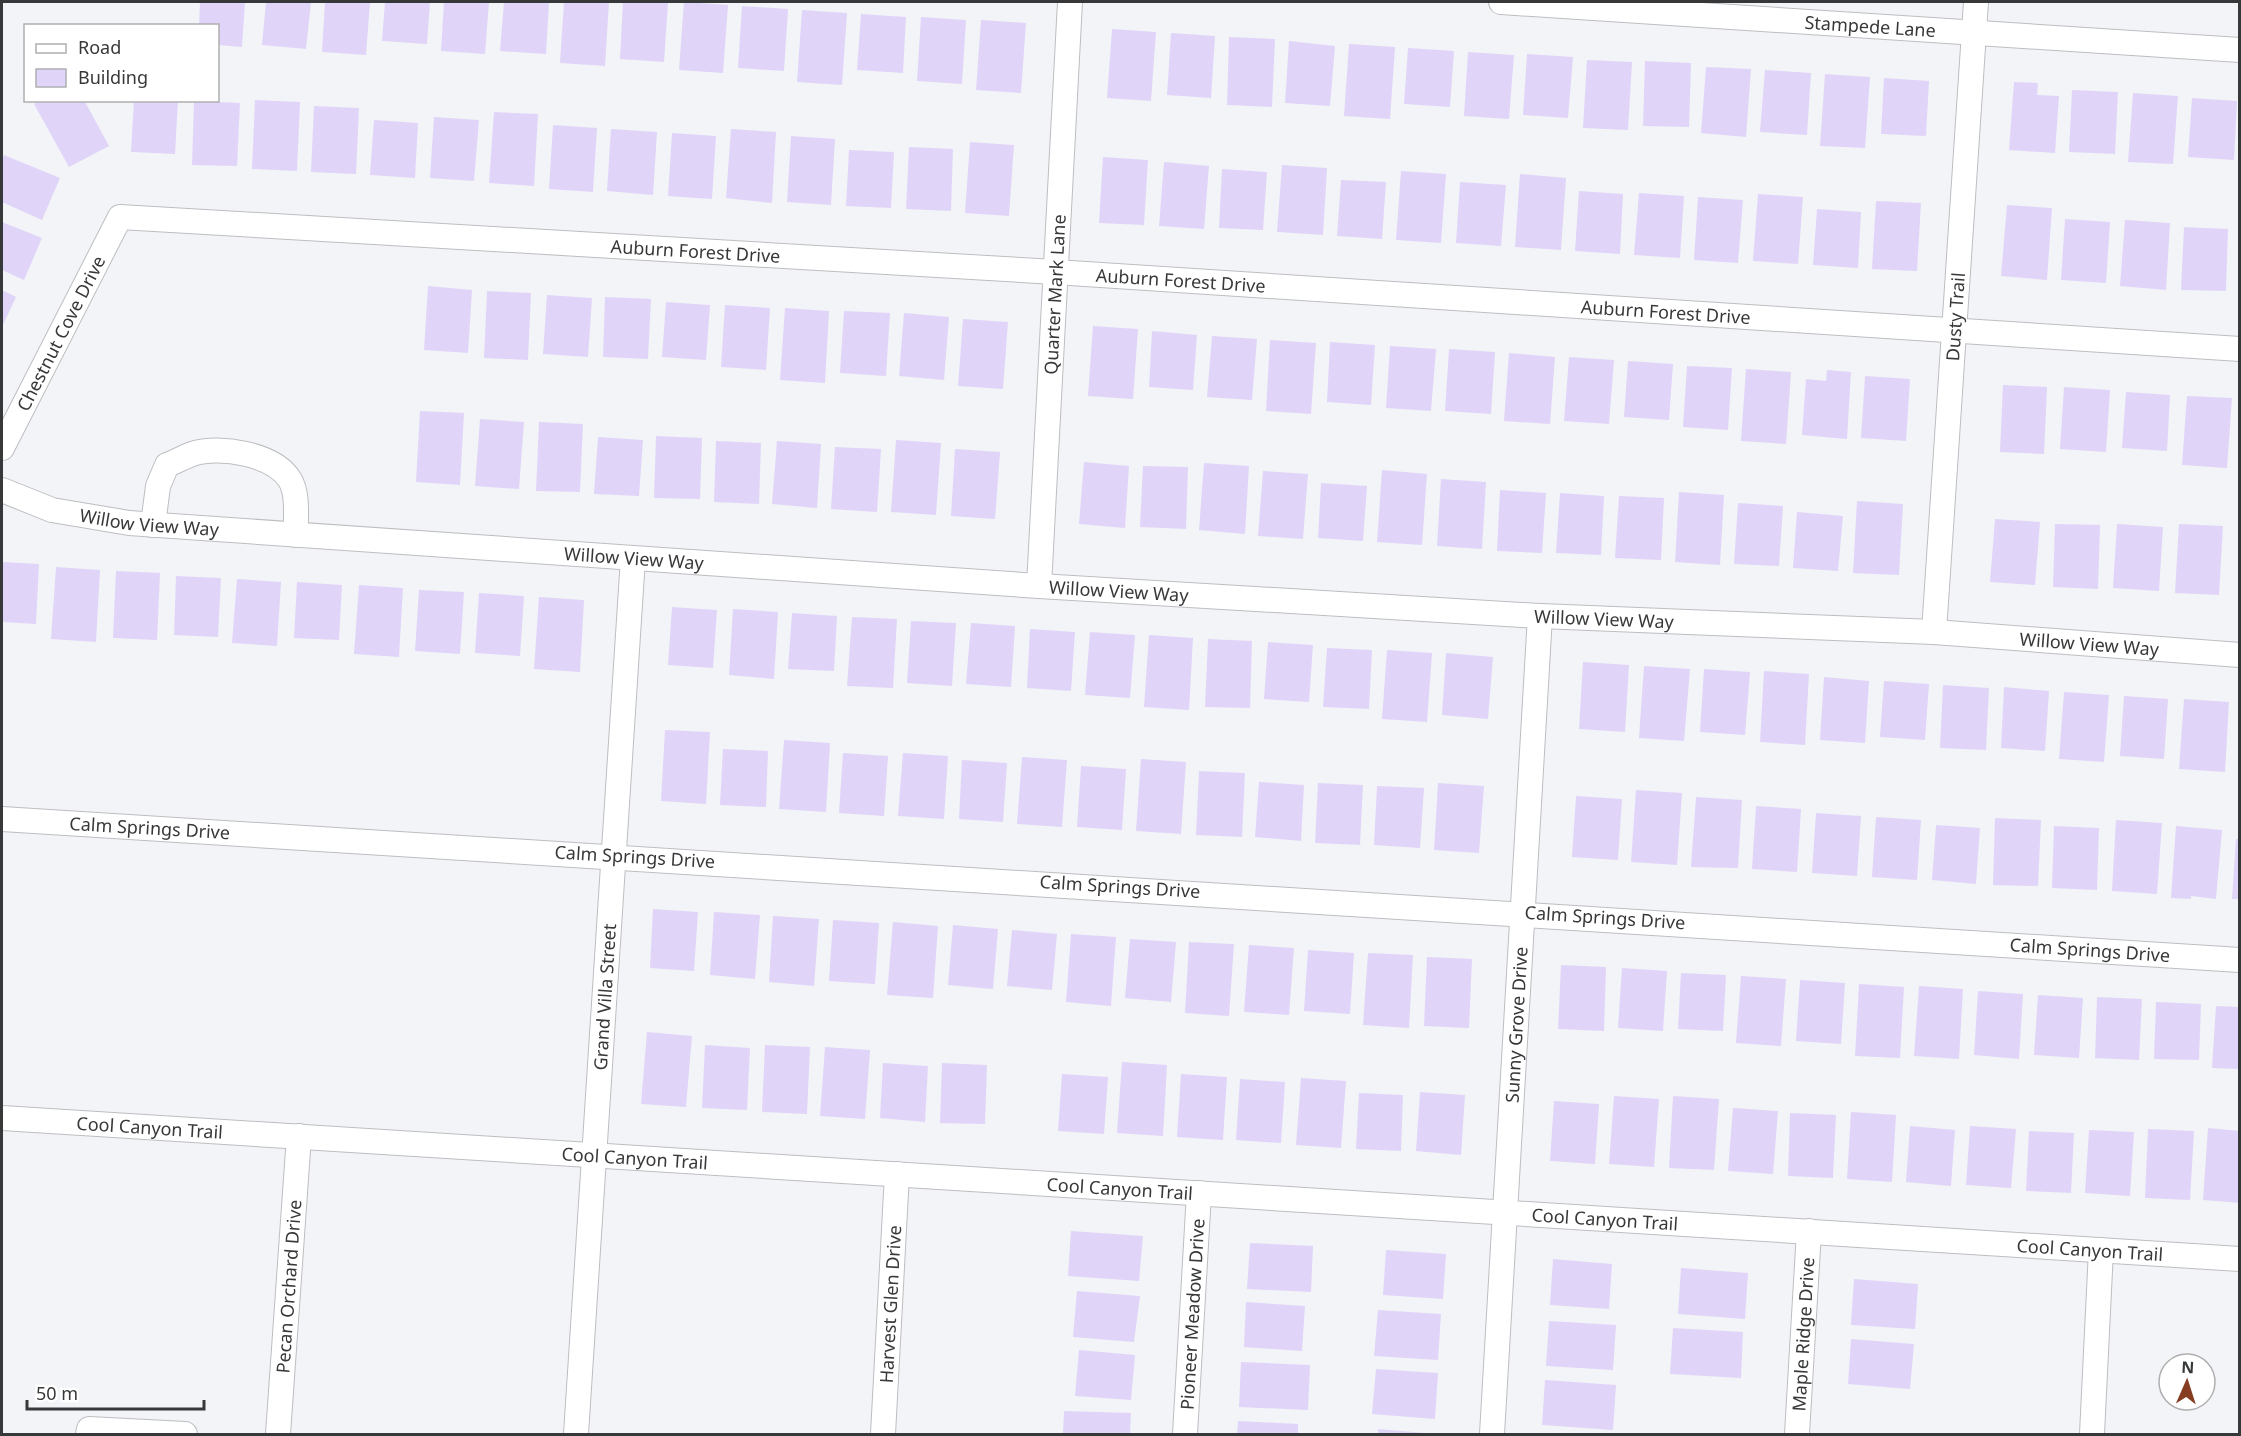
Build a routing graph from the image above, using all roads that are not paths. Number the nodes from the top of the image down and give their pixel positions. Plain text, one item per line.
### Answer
1 (1070, 2) edge
2 (1501, 2) edge
3 (1976, 2) edge
4 (1974, 33) junction
5 (2240, 50) edge
6 (120, 217) joint
7 (1055, 272) junction
8 (1955, 329) junction
9 (2240, 350) edge
10 (2, 448) edge
11 (2, 490) edge
12 (153, 525) junction
13 (296, 535) junction
14 (633, 558) junction
15 (1039, 585) junction
16 (1540, 616) junction
17 (1934, 632) junction
18 (2240, 654) edge
19 (2, 819) edge
20 (614, 854) junction
21 (1523, 910) junction
22 (2240, 960) edge
23 (2, 1118) edge
24 (298, 1137) junction
25 (595, 1155) junction
26 (897, 1174) junction
27 (1199, 1193) junction
28 (1505, 1212) junction
29 (1809, 1232) junction
30 (2102, 1250) junction
31 (2240, 1258) edge
32 (89, 1432) edge
33 (185, 1434) edge
34 (278, 1434) edge
35 (576, 1434) edge
36 (883, 1434) edge
37 (1185, 1434) edge
38 (1492, 1434) edge
39 (1797, 1434) edge
40 (2092, 1434) edge

1 - 7 street, Quarter Mark Lane
2 - 4 street, Stampede Lane
3 - 4 street, Dusty Trail
4 - 5 street, Stampede Lane
4 - 8 street, Dusty Trail
6 - 7 street, Auburn Forest Drive
6 - 10 street, Chestnut Cove Drive
7 - 8 street, Auburn Forest Drive
7 - 15 street, Quarter Mark Lane
8 - 9 street, Auburn Forest Drive
8 - 17 street, Dusty Trail
11 - 12 street, Willow View Way
12 - 13 street, Willow View Way
12 - 13 street
13 - 14 street, Willow View Way
14 - 15 street, Willow View Way
14 - 20 street, Grand Villa Street
15 - 16 street, Willow View Way
16 - 17 street, Willow View Way
16 - 21 street, Sunny Grove Drive
17 - 18 street, Willow View Way
19 - 20 street, Calm Springs Drive
20 - 21 street, Calm Springs Drive
20 - 25 street, Grand Villa Street
21 - 22 street, Calm Springs Drive
21 - 28 street, Sunny Grove Drive
23 - 24 street, Cool Canyon Trail
24 - 25 street, Cool Canyon Trail
24 - 34 street, Pecan Orchard Drive
25 - 26 street, Cool Canyon Trail
25 - 35 street, Grand Villa Street
26 - 27 street, Cool Canyon Trail
26 - 36 street, Harvest Glen Drive
27 - 28 street, Cool Canyon Trail
27 - 37 street, Pioneer Meadow Drive
28 - 29 street, Cool Canyon Trail
28 - 38 street, Sunny Grove Drive
29 - 30 street, Cool Canyon Trail
29 - 39 street, Maple Ridge Drive
30 - 31 street, Cool Canyon Trail
30 - 40 street
32 - 33 street

